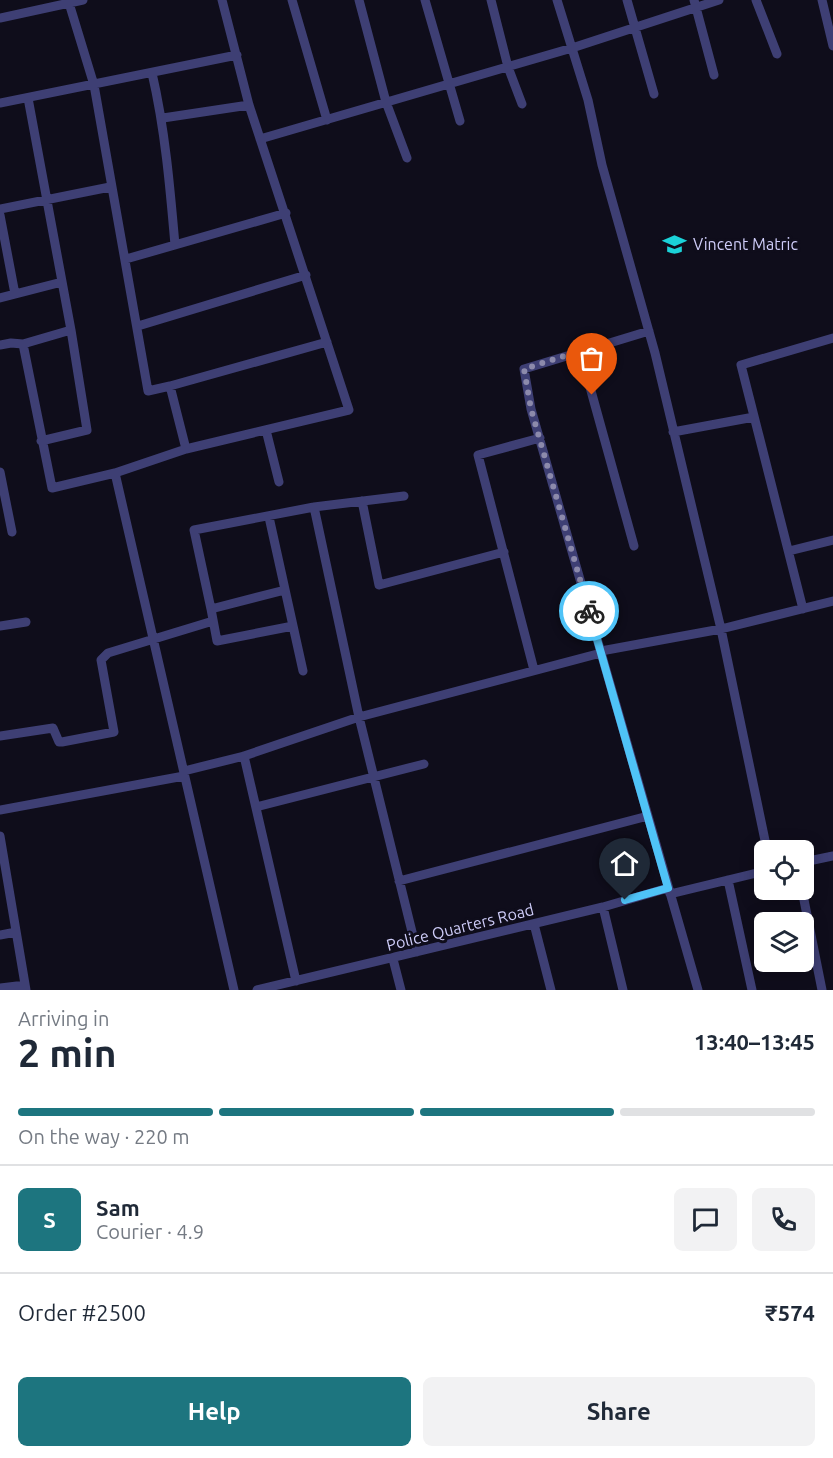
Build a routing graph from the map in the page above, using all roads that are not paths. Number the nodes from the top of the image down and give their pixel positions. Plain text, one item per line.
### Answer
1 (83, 0) edge
2 (222, 0) edge
3 (292, 0) edge
4 (359, 0) edge
5 (425, 0) edge
6 (491, 0) edge
7 (557, 0) edge
8 (627, 0) edge
9 (720, 0) edge
10 (756, 0) edge
11 (822, 0) edge
12 (69, 3) junction
13 (695, 4) edge
14 (0, 18) edge
15 (635, 28) junction
16 (833, 46) edge
17 (572, 48) junction
18 (777, 54) dead end
19 (237, 56) junction
20 (508, 67) junction
21 (152, 72) junction
22 (714, 75) dead end
23 (94, 85) junction
24 (448, 85) junction
25 (654, 94) dead end
26 (28, 98) junction
27 (386, 102) junction
28 (0, 103) edge
29 (522, 104) dead end
30 (249, 105) junction
31 (163, 118) junction
32 (327, 120) junction
33 (460, 121) dead end
34 (260, 139) junction
35 (407, 158) dead end
36 (110, 187) junction
37 (48, 199) junction
38 (0, 209) edge
39 (286, 213) junction
40 (0, 215) edge
41 (175, 245) junction
42 (3, 246) edge
43 (126, 260) junction
44 (306, 275) junction
45 (62, 282) junction
46 (15, 294) junction
47 (0, 298) edge
48 (138, 326) junction
49 (71, 330) junction
50 (649, 332) junction
51 (832, 341) edge
52 (327, 342) junction
53 (22, 344) junction
54 (0, 345) edge
55 (580, 351) junction
56 (170, 386) junction
57 (754, 417) junction
58 (266, 430) junction
59 (673, 432) junction
60 (540, 438) junction
61 (41, 441) junction
62 (186, 449) junction
63 (0, 472) edge
64 (116, 473) junction
65 (279, 482) dead end
66 (404, 496) dead end
67 (362, 501) junction
68 (314, 507) junction
69 (269, 517) junction
70 (12, 532) dead end
71 (833, 540) edge
72 (634, 546) dead end
73 (789, 551) junction
74 (504, 552) junction
75 (285, 590) junction
76 (833, 601) edge
77 (212, 609) junction
78 (803, 609) junction
79 (213, 621) junction
80 (26, 622) dead end
81 (293, 626) junction
82 (0, 627) edge
83 (721, 629) junction
84 (156, 640) junction
85 (601, 652) junction
86 (303, 670) dead end
87 (534, 670) junction
88 (359, 717) junction
89 (0, 736) edge
90 (244, 756) junction
91 (424, 764) dead end
92 (184, 773) junction
93 (373, 776) junction
94 (256, 807) junction
95 (0, 810) edge
96 (648, 816) junction
97 (0, 836) edge
98 (765, 840) edge
99 (833, 855) edge
100 (814, 860) edge
101 (754, 874) edge
102 (728, 880) junction
103 (399, 881) junction
104 (669, 891) junction
105 (804, 900) edge
106 (603, 907) junction
107 (534, 924) junction
108 (16, 932) junction
109 (0, 934) edge
110 (417, 952) junction
111 (393, 959) junction
112 (296, 981) junction
113 (25, 987) edge
114 (0, 988) edge
115 (234, 990) edge
116 (257, 990) edge
117 (401, 990) edge
118 (551, 990) edge
119 (623, 990) edge
120 (698, 990) edge
121 (752, 990) edge
122 (822, 990) edge

1 - 12 street
2 - 19 street
3 - 32 street
4 - 27 street
5 - 24 street
6 - 20 street
7 - 17 street
8 - 15 street
9 - 13 street
10 - 18 street
11 - 16 street
12 - 14 street
12 - 23 street
13 - 15 street
13 - 22 street
15 - 17 street
15 - 25 street
17 - 20 street
17 - 50 street
19 - 21 street
19 - 30 street
20 - 24 street
20 - 29 street
21 - 23 street
21 - 31 street
23 - 26 street
23 - 36 street
24 - 27 street
24 - 33 street
26 - 28 street
26 - 37 street
27 - 32 street
27 - 35 street
30 - 31 street
30 - 34 street
31 - 41 street
32 - 34 street
34 - 39 street
36 - 37 street
36 - 43 street
37 - 38 street
37 - 45 street
39 - 41 street
39 - 44 street
40 - 42 street
41 - 43 street
42 - 46 street
43 - 48 street
44 - 48 street
44 - 52 street
45 - 46 street
45 - 49 street
46 - 47 street
48 - 56 street
49 - 53 street
49 - 61 street
50 - 55 street
50 - 59 street
51 - 57 street
52 - 56 street
52 - 58 street
53 - 54 street
53 - 61 street
55 - 60 street
55 - 72 street
56 - 62 street
57 - 59 street
57 - 73 street
58 - 62 street
58 - 65 street
59 - 83 street
60 - 74 street
60 - 85 street
61 - 64 street
62 - 64 street
63 - 70 street
64 - 84 street
66 - 67 street
67 - 68 street
67 - 74 street
68 - 69 street
68 - 88 street
69 - 75 street
69 - 77 street
71 - 73 street
73 - 78 street
74 - 87 street
75 - 77 street
75 - 81 street
76 - 78 street
77 - 79 street
78 - 83 street
79 - 81 street
79 - 84 street
80 - 82 street
81 - 86 street
83 - 85 street
83 - 98 street
84 - 89 street
84 - 92 street
85 - 87 street
85 - 96 street
87 - 88 street
88 - 90 street
88 - 93 street
90 - 92 street
90 - 94 street
91 - 93 street
92 - 95 street
92 - 115 street
93 - 94 street
93 - 103 street
94 - 112 street
96 - 103 street
96 - 104 street
97 - 108 street
99 - 100 street
101 - 102 street, Police Quarters Road
102 - 104 street, Police Quarters Road
102 - 121 street
103 - 110 street
104 - 106 street, Police Quarters Road
104 - 120 street
105 - 122 street
106 - 107 street, Police Quarters Road
106 - 119 street
107 - 110 street, Police Quarters Road
107 - 118 street
108 - 109 street
108 - 113 street
110 - 111 street, Police Quarters Road
111 - 112 street, Police Quarters Road
111 - 117 street
112 - 116 street, Police Quarters Road
113 - 114 street

